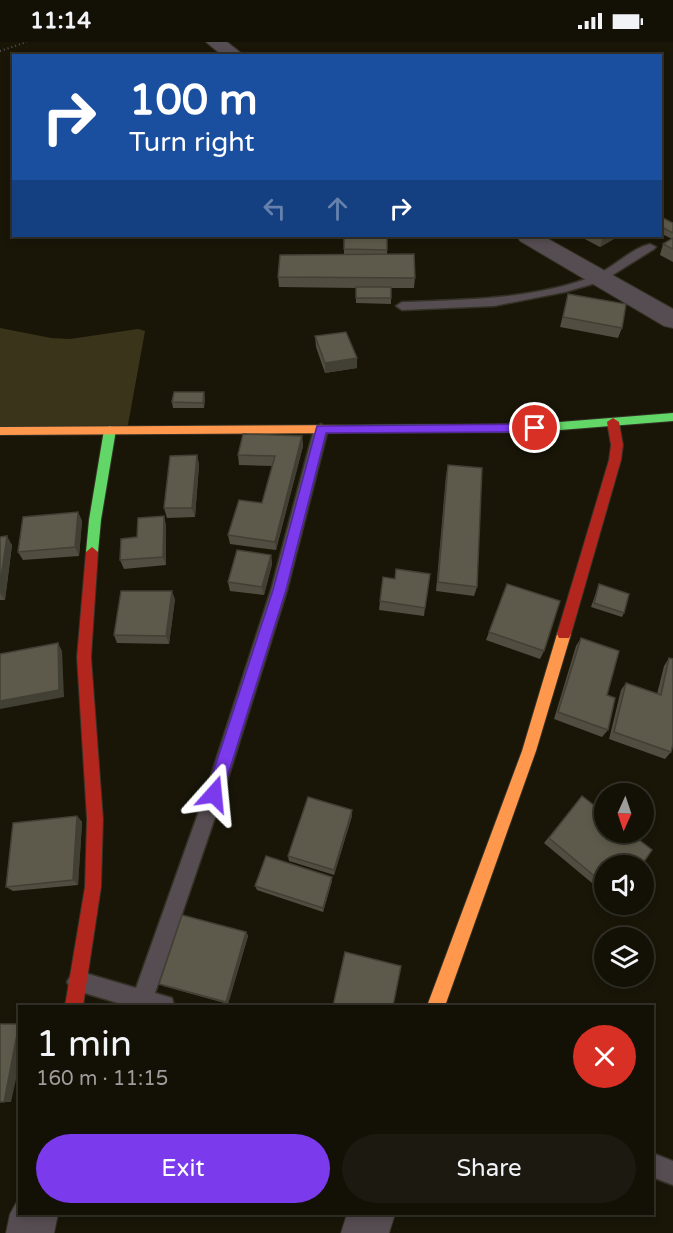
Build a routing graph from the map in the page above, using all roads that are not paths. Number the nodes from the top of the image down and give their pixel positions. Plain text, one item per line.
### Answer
1 (215, 42) edge
2 (233, 54) edge
3 (530, 237) edge
4 (650, 246) dead end
5 (599, 278) junction
6 (402, 306) dead end
7 (673, 320) edge
8 (673, 417) edge
9 (613, 422) junction
10 (321, 429) junction
11 (0, 430) edge
12 (110, 430) junction
13 (78, 982) junction
14 (142, 1000) junction
15 (74, 1005) edge
16 (160, 1005) edge
17 (436, 1005) edge
18 (654, 1166) edge
19 (673, 1173) edge
20 (34, 1215) edge
21 (371, 1215) edge
22 (30, 1233) edge
23 (366, 1233) edge

1 - 2 street
3 - 5 street
4 - 5 lane
5 - 6 lane
5 - 7 street
8 - 9 street
9 - 10 street
9 - 17 street
10 - 12 street
10 - 14 lane
11 - 12 street
12 - 13 street
13 - 14 lane
13 - 15 street
14 - 16 lane
18 - 19 lane
20 - 22 street
21 - 23 street

